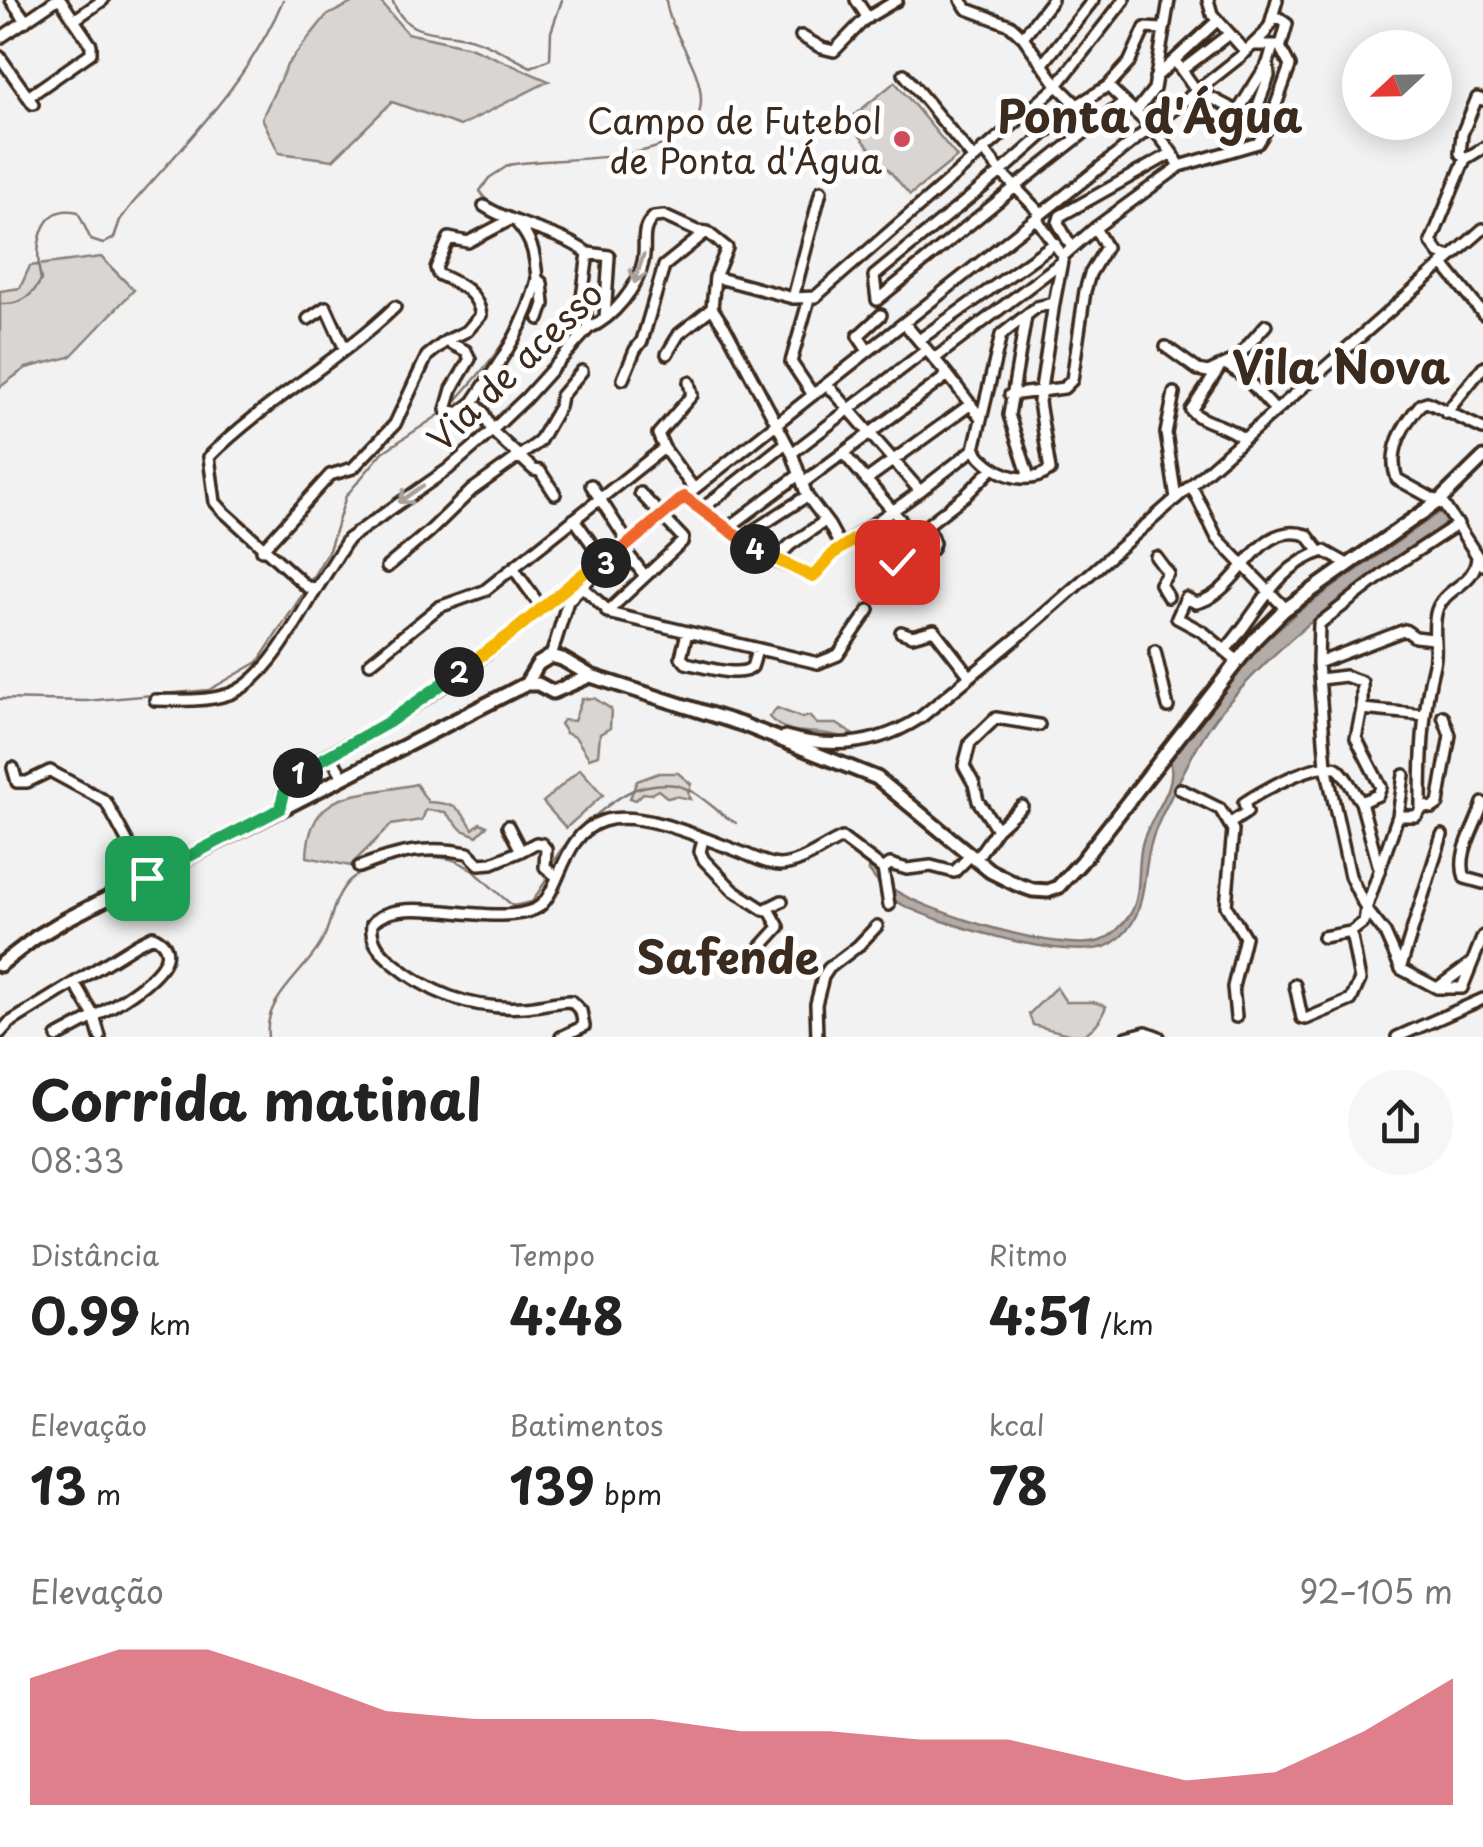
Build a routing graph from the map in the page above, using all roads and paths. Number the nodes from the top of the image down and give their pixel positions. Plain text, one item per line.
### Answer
1 (11, 0) edge
2 (58, 0) edge
3 (104, 0) edge
4 (856, 0) edge
5 (898, 0) edge
6 (1052, 0) edge
7 (1093, 0) edge
8 (1124, 0) edge
9 (1169, 0) edge
10 (1208, 0) edge
11 (959, 1) edge
12 (1277, 3) edge
13 (868, 18) junction
14 (74, 20) junction
15 (1283, 20) junction
16 (26, 21) junction
17 (1217, 21) junction
18 (1270, 22) junction
19 (1162, 28) junction
20 (1229, 34) junction
21 (800, 36) dead end
22 (1023, 37) junction
23 (0, 38) edge
24 (1271, 42) junction
25 (1250, 48) junction
26 (1268, 63) junction
27 (2, 65) edge
28 (1042, 65) junction
29 (1179, 65) junction
30 (904, 74) dead end
31 (1155, 78) junction
32 (1057, 85) junction
33 (1108, 86) junction
34 (1483, 86) edge
35 (1196, 90) junction
36 (1480, 99) edge
37 (1124, 103) junction
38 (1076, 105) junction
39 (1238, 111) junction
40 (1136, 112) junction
41 (1253, 119) junction
42 (1154, 126) junction
43 (1268, 126) junction
44 (1483, 148) edge
45 (983, 149) junction
46 (1172, 153) junction
47 (974, 158) junction
48 (1464, 159) junction
49 (1108, 162) junction
50 (1180, 166) junction
51 (1001, 172) junction
52 (1121, 182) junction
53 (1017, 188) junction
54 (821, 191) dead end
55 (484, 206) dead end
56 (1038, 216) junction
57 (513, 222) junction
58 (1095, 228) junction
59 (1483, 229) edge
60 (707, 232) junction
61 (1055, 243) junction
62 (1071, 246) junction
63 (588, 253) junction
64 (866, 255) junction
65 (1061, 260) junction
66 (1446, 260) junction
67 (874, 276) junction
68 (716, 278) junction
69 (536, 279) junction
70 (792, 298) junction
71 (809, 299) junction
72 (877, 300) junction
73 (1054, 302) junction
74 (395, 307) dead end
75 (712, 308) junction
76 (1483, 314) edge
77 (881, 315) junction
78 (1026, 316) junction
79 (308, 318) dead end
80 (605, 318) junction
81 (540, 320) dead end
82 (904, 323) junction
83 (1266, 325) dead end
84 (590, 328) junction
85 (894, 331) junction
86 (919, 340) junction
87 (446, 342) junction
88 (344, 347) junction
89 (1166, 347) dead end
90 (868, 351) junction
91 (925, 351) junction
92 (667, 354) dead end
93 (934, 359) junction
94 (1223, 367) junction
95 (1483, 367) edge
96 (582, 371) dead end
97 (948, 375) junction
98 (543, 380) junction
99 (623, 380) dead end
100 (689, 382) dead end
101 (1479, 382) edge
102 (828, 384) junction
103 (1040, 393) junction
104 (1174, 393) dead end
105 (813, 394) junction
106 (1010, 395) junction
107 (561, 396) junction
108 (473, 402) junction
109 (970, 404) junction
110 (849, 411) junction
111 (1276, 411) junction
112 (1446, 413) junction
113 (981, 418) junction
114 (776, 425) junction
115 (1483, 429) edge
116 (492, 431) junction
117 (870, 434) junction
118 (1243, 440) junction
119 (664, 448) junction
120 (789, 448) junction
121 (974, 449) junction
122 (844, 454) junction
123 (521, 458) junction
124 (1483, 458) edge
125 (895, 462) junction
126 (993, 468) junction
127 (1029, 478) junction
128 (801, 479) junction
129 (866, 480) junction
130 (590, 485) dead end
131 (1191, 485) junction
132 (694, 489) junction
133 (920, 491) junction
134 (640, 492) dead end
135 (555, 494) dead end
136 (807, 496) junction
137 (684, 497) junction
138 (600, 498) junction
139 (1176, 498) junction
140 (1442, 503) junction
141 (702, 510) junction
142 (893, 513) junction
143 (663, 516) junction
144 (574, 520) junction
145 (826, 521) junction
146 (1457, 521) junction
147 (928, 527) junction
148 (728, 528) junction
149 (871, 528) junction
150 (742, 538) junction
151 (626, 547) junction
152 (841, 547) junction
153 (262, 550) junction
154 (1320, 552) junction
155 (1156, 557) dead end
156 (775, 560) junction
157 (604, 561) junction
158 (1480, 561) edge
159 (1244, 564) junction
160 (1349, 565) junction
161 (387, 566) dead end
162 (514, 569) junction
163 (645, 576) junction
164 (581, 586) junction
165 (316, 588) junction
166 (1268, 591) junction
167 (1168, 597) dead end
168 (542, 607) junction
169 (1286, 609) junction
170 (869, 610) dead end
171 (606, 612) junction
172 (901, 632) dead end
173 (686, 633) junction
174 (1434, 639) junction
175 (1226, 649) junction
176 (757, 651) junction
177 (1155, 651) dead end
178 (561, 660) junction
179 (1238, 661) junction
180 (370, 663) dead end
181 (1318, 663) junction
182 (591, 676) junction
183 (969, 676) junction
184 (1320, 679) junction
185 (533, 680) junction
186 (568, 684) junction
187 (154, 700) dead end
188 (1168, 707) dead end
189 (1362, 709) junction
190 (1425, 715) junction
191 (1443, 716) dead end
192 (744, 725) junction
193 (1039, 726) dead end
194 (330, 755) junction
195 (1326, 766) junction
196 (13, 768) dead end
197 (1404, 775) dead end
198 (343, 777) junction
199 (1180, 789) dead end
200 (1361, 802) junction
201 (1483, 803) edge
202 (1022, 806) dead end
203 (1422, 806) junction
204 (280, 809) junction
205 (1398, 816) junction
206 (1230, 824) junction
207 (508, 826) dead end
208 (997, 829) junction
209 (1442, 835) dead end
210 (703, 839) junction
211 (521, 852) junction
212 (973, 857) junction
213 (359, 868) dead end
214 (1380, 868) junction
215 (885, 872) junction
216 (556, 876) junction
217 (147, 878) junction
218 (1483, 884) edge
219 (888, 899) dead end
220 (782, 901) dead end
221 (769, 908) junction
222 (1366, 908) junction
223 (876, 926) dead end
224 (1351, 932) junction
225 (1323, 936) dead end
226 (1483, 936) edge
227 (760, 948) dead end
228 (0, 965) edge
229 (1400, 968) junction
230 (75, 984) junction
231 (1295, 985) dead end
232 (1483, 998) edge
233 (94, 1016) junction
234 (1236, 1017) dead end
235 (0, 1032) edge
236 (69, 1034) edge
237 (58, 1037) edge
238 (100, 1037) edge
239 (562, 1037) edge
240 (817, 1037) edge
241 (1127, 1037) edge
242 (1159, 1037) edge
243 (1396, 1037) edge

1 - 16 street
2 - 14 street
2 - 16 street
3 - 14 street
4 - 13 street
5 - 13 street
6 - 22 street
7 - 28 street
8 - 32 street
9 - 19 street
10 - 17 street
11 - 22 street
12 - 15 street
12 - 18 street
13 - 21 street
14 - 27 street
15 - 18 street
15 - 24 street
16 - 23 street
17 - 20 street
17 - 29 street
18 - 24 street
19 - 31 street
19 - 33 street
20 - 25 street
20 - 29 street
22 - 28 street
24 - 25 street
24 - 26 street
24 - 43 street
25 - 35 street
26 - 39 street
26 - 41 street
28 - 32 street
29 - 31 street
29 - 35 street
30 - 47 street
31 - 40 street
32 - 38 street
32 - 45 street
33 - 37 street
33 - 38 street
34 - 36 street
35 - 39 street
35 - 42 street
36 - 48 street
37 - 40 street
37 - 53 street
38 - 51 street
39 - 41 street
40 - 42 street
41 - 43 street
42 - 46 street
42 - 49 street
43 - 50 street
44 - 48 street
45 - 47 street
45 - 51 street
46 - 50 street
46 - 52 street
47 - 64 street
48 - 66 street
49 - 52 street
49 - 56 street
50 - 58 street
51 - 53 street
51 - 67 street
52 - 62 street
53 - 56 street
53 - 72 street
54 - 70 street
55 - 57 street
56 - 61 street
56 - 82 street
57 - 63 street
57 - 69 street
57 - 87 street
58 - 62 street
58 - 103 street
59 - 66 street
60 - 68 street
60 -> 80 street, Via de acesso
60 - 99 street
61 - 65 street
61 - 86 street
62 - 65 street
63 - 80 street
63 - 84 street
64 - 67 street
64 - 71 street
65 - 73 street
65 - 93 street
66 - 76 street
66 - 111 street
67 - 72 street
68 - 70 street
68 - 75 street
69 - 81 street
69 - 108 street
70 - 71 street
71 - 105 street
72 - 77 street
73 - 78 street
73 - 103 street
74 - 88 street
75 - 92 street
75 - 114 street
77 - 85 street
77 - 90 street
78 - 106 street
78 - 113 street
79 - 88 street
80 - 84 street, Via de acesso
82 - 85 street
82 - 86 street
83 - 94 street
84 - 98 street, Via de acesso
85 - 90 street
86 - 91 street
87 - 108 street
87 - 153 street
88 - 153 street
89 - 94 street
90 - 102 street
91 - 93 street
91 - 110 street
93 - 97 street
94 - 111 street
94 - 118 street
95 - 101 street
96 - 107 street
97 - 109 street
97 - 117 street
98 - 107 street
98 - 116 street, Via de acesso
100 - 119 street
101 - 112 street
102 - 105 street
102 - 110 street
103 - 106 street
103 - 127 street
104 - 139 street
105 - 114 street
106 - 127 street
107 - 123 street
108 - 116 street
109 - 113 street
109 - 125 street
110 - 117 street
110 - 120 street
111 - 118 street
112 - 115 street
112 - 140 street
113 - 121 street
114 - 120 street
114 - 132 street
116 - 123 street
116 -> 165 street, Via de acesso
117 - 122 street
117 - 125 street
118 - 131 street
119 - 132 street
119 - 138 street
120 - 128 street
120 - 141 street
121 - 126 street
121 - 133 street
122 - 128 street
122 - 129 street
123 - 135 street
123 - 161 street
124 - 140 main road
125 - 129 street
125 - 133 street
126 - 127 street
126 - 147 street
128 - 136 street
128 - 148 street
129 - 142 street
130 - 138 street
131 - 139 street
131 - 159 street
132 - 137 street
133 - 142 street
134 - 143 street
136 - 145 street
136 - 150 street
137 - 141 street
137 - 143 street
138 - 144 street
138 - 151 street
139 - 183 street
140 - 146 street
140 - 160 main road
141 - 148 street
142 - 147 street
142 - 149 street
143 - 151 street
143 - 163 street
144 - 157 street
144 - 162 street
145 - 152 street
145 - 156 street
146 - 158 street
146 - 181 street
147 - 149 street
148 - 150 street
149 - 152 street
150 - 156 street
151 - 157 street
151 - 163 street
152 - 156 street
153 - 165 street
154 - 159 street
154 - 160 street
154 - 166 street
155 - 167 street
157 - 164 street
157 - 168 street
158 - 174 street
159 - 166 street
159 - 175 street
160 - 169 main road
162 - 168 street
162 - 180 street
163 - 171 street
164 - 171 street
164 - 178 street
165 - 187 street, Via de acesso
166 - 169 street
166 - 175 street
168 - 194 street
169 - 179 main road
170 - 176 street
171 - 173 street
172 - 183 street
173 - 176 street
173 - 176 street
174 - 181 street
174 - 190 street
175 - 179 street
177 - 188 street
178 - 182 main road
178 - 185 main road
178 - 186 main road
179 - 212 main road
181 - 184 street
182 - 186 main road
182 - 192 main road
183 - 192 street
184 - 189 street
184 - 195 street
185 - 186 main road
185 - 198 main road
189 - 190 street
189 - 200 street
190 - 203 street
191 - 203 street
192 - 212 main road
193 - 208 street
194 - 198 street
194 - 204 street
195 - 200 street
195 - 206 street
195 - 222 street
196 - 217 street
197 - 205 street
198 - 204 main road
199 - 206 street
200 - 214 street
201 - 218 street
202 - 208 street
203 - 205 street
204 - 217 main road
205 - 214 street
206 - 234 street
207 - 211 street
208 - 212 street
209 - 229 street
210 - 215 street
210 - 216 street
210 - 221 street
211 - 213 street
211 - 216 street
212 - 215 street
214 - 222 street
215 - 219 street
216 - 239 street
217 - 228 main road
220 - 221 street
221 - 227 street
222 - 224 street
222 - 229 street
223 - 240 street
224 - 225 street
224 - 231 street
226 - 229 street
230 - 233 street
230 - 233 street
230 - 235 street
232 - 243 street
233 - 236 street
233 - 238 street
236 - 237 street
241 - 242 street

